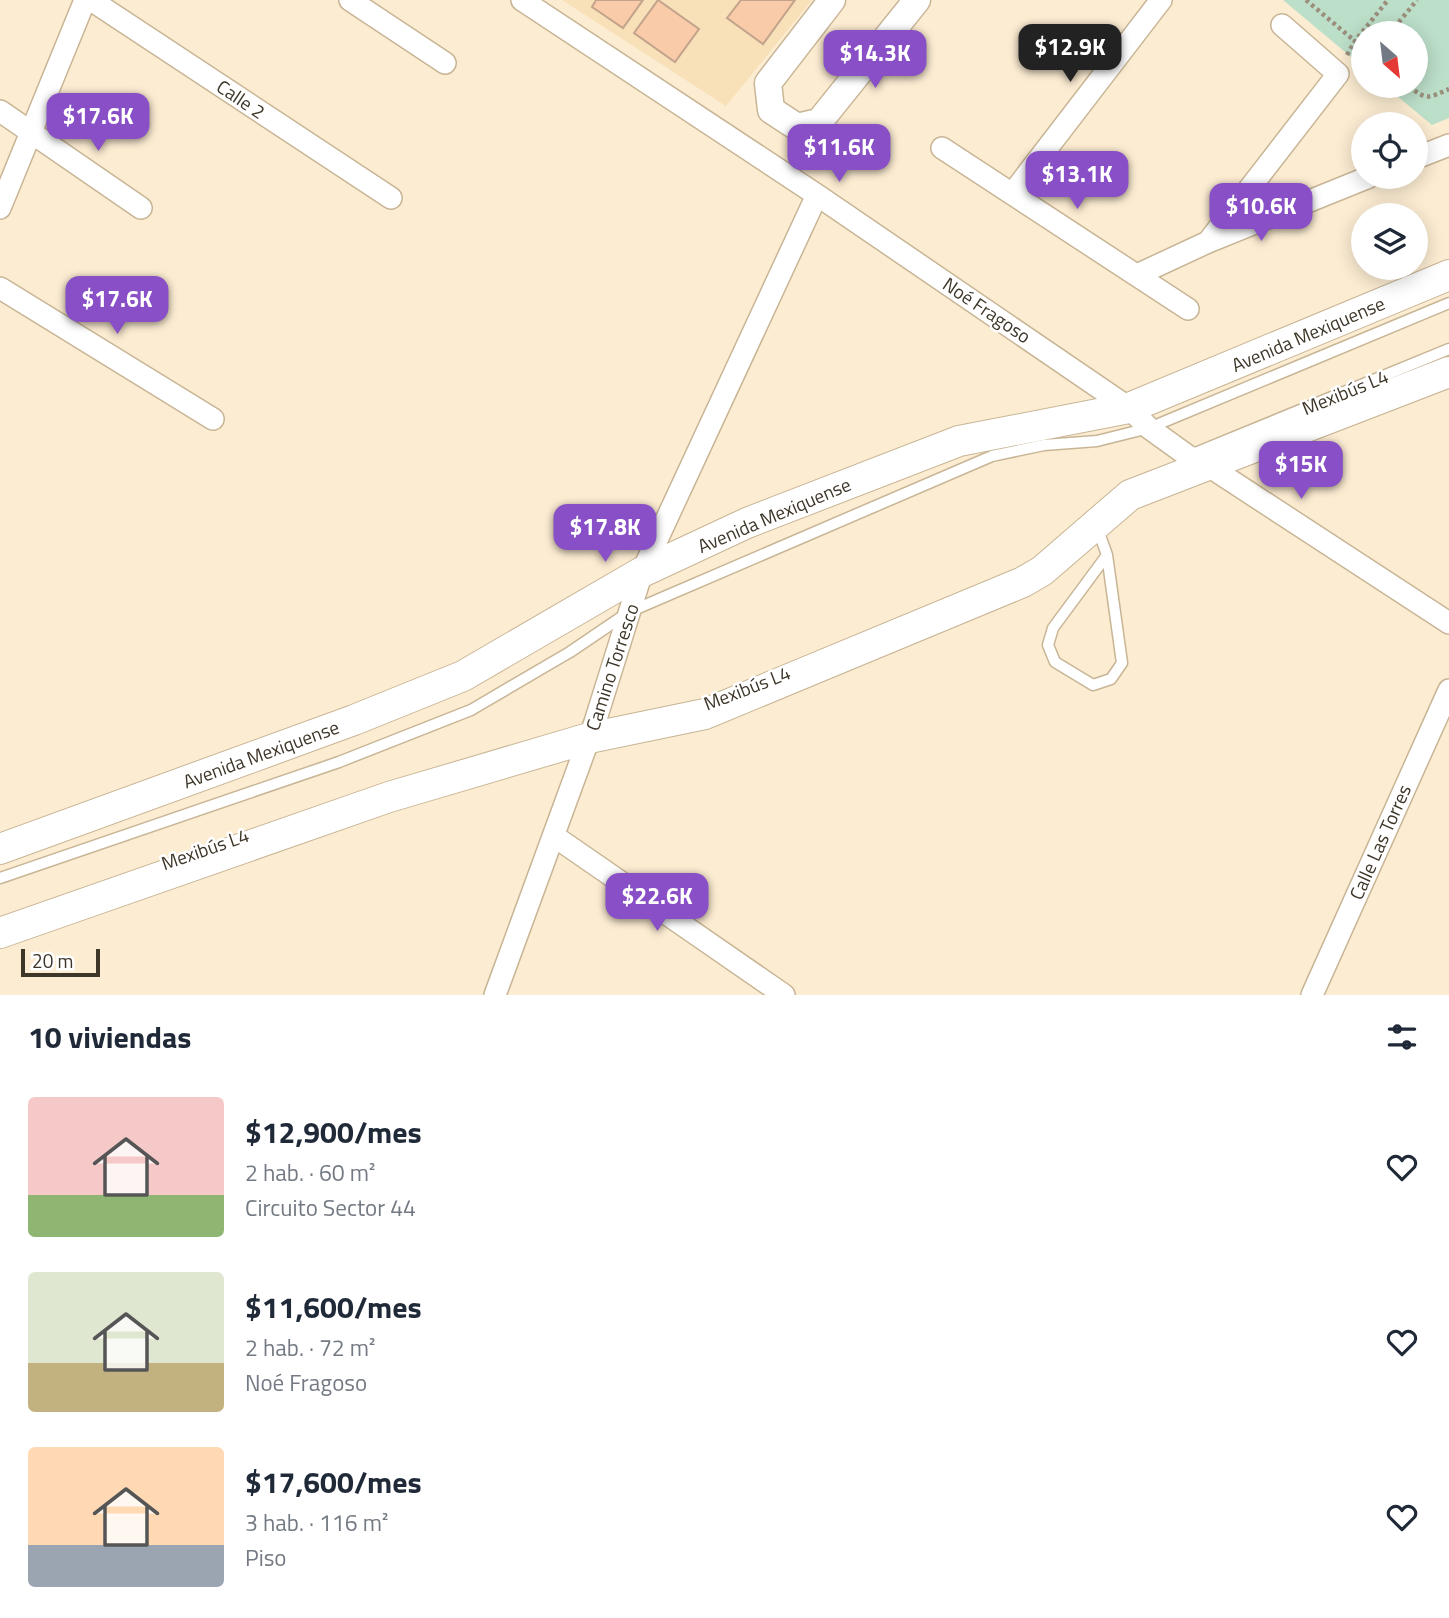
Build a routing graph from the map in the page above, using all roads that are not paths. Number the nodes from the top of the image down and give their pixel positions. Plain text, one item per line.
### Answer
1 (85, 0) edge
2 (91, 0) edge
3 (350, 0) edge
4 (522, 0) edge
5 (832, 0) edge
6 (917, 0) edge
7 (1161, 0) edge
8 (1282, 25) dead end
9 (445, 63) dead end
10 (0, 111) edge
11 (32, 132) junction
12 (1449, 145) edge
13 (942, 148) dead end
14 (1428, 153) edge
15 (1351, 184) edge
16 (1012, 194) junction
17 (817, 195) junction
18 (391, 198) dead end
19 (0, 208) edge
20 (141, 208) dead end
21 (1208, 242) junction
22 (1137, 275) junction
23 (1449, 275) edge
24 (0, 288) edge
25 (1449, 303) edge
26 (1188, 309) dead end
27 (1449, 349) edge
28 (1449, 372) edge
29 (1139, 418) junction
30 (213, 419) dead end
31 (1191, 461) junction
32 (1166, 468) dead end
33 (1096, 525) junction
34 (1107, 555) junction
35 (642, 572) junction
36 (629, 612) junction
37 (1449, 623) edge
38 (1449, 690) edge
39 (619, 720) dead end
40 (593, 727) junction
41 (401, 781) dead end
42 (554, 836) junction
43 (0, 849) edge
44 (0, 878) edge
45 (0, 921) edge
46 (0, 933) edge
47 (500, 993) edge
48 (784, 995) edge
49 (1312, 995) edge

1 - 11 street
2 - 18 street, Calle 2
3 - 9 street
4 - 17 street, Noé Fragoso
5 - 6 street
7 - 16 street
8 - 21 street
10 - 11 street
11 - 19 street
11 - 20 street
12 - 14 street
13 - 16 street
15 - 21 street
16 - 22 street
17 - 29 street, Noé Fragoso
17 - 35 street, Camino Torresco
21 - 22 street
22 - 26 street
23 - 29 main road, Avenida Mexiquense
24 - 30 street
25 - 29 lane, Mexibús L4
27 - 31 lane, Mexibús L4
28 - 31 main road
29 - 31 street, Noé Fragoso
29 - 35 main road, Avenida Mexiquense
29 - 36 lane, Mexibús L4
31 - 33 main road
31 - 37 street, Noé Fragoso
32 - 39 lane, Mexibús L4
33 - 34 lane
33 - 40 main road
34 - 34 lane
35 - 36 street, Camino Torresco
35 - 43 main road, Avenida Mexiquense
36 - 40 street, Camino Torresco
36 - 44 lane, Mexibús L4
38 - 49 street, Calle Las Torres
40 - 42 street, Camino Torresco
40 - 46 main road
41 - 45 lane, Mexibús L4
42 - 47 street, Camino Torresco
42 - 48 street

